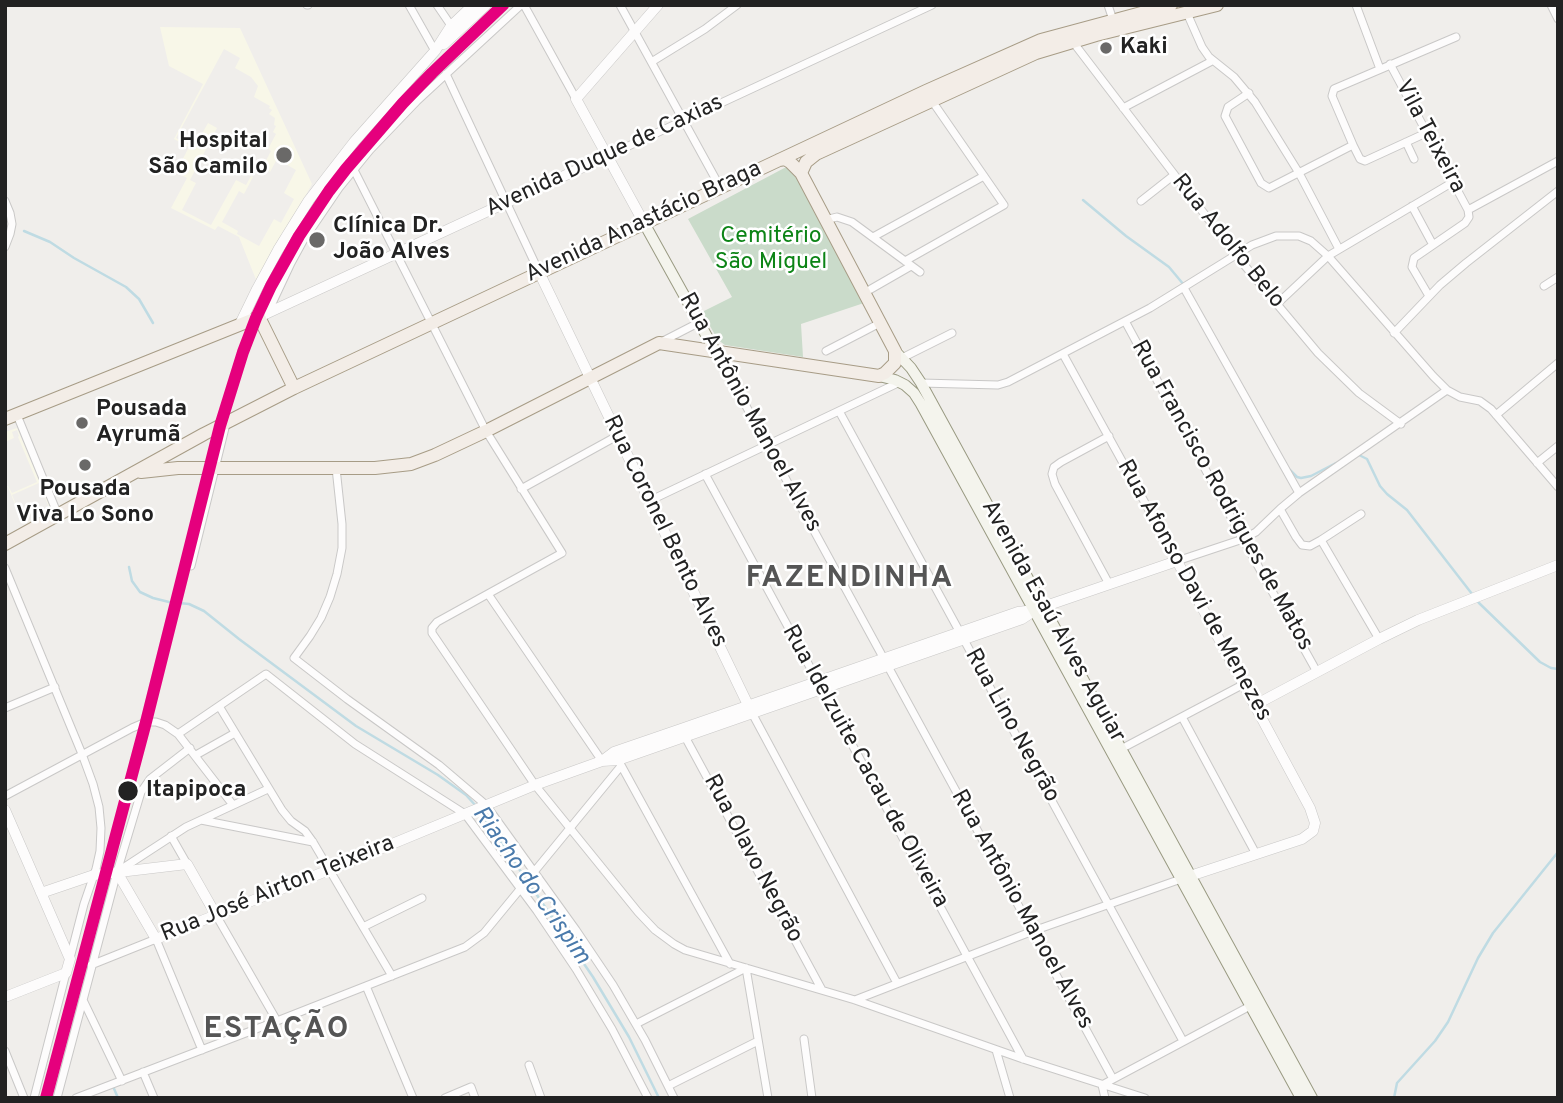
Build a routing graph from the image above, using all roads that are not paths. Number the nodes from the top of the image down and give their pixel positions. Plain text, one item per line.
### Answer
1 (409, 5) edge
2 (437, 5) edge
3 (473, 5) edge
4 (486, 5) edge
5 (523, 5) edge
6 (621, 5) edge
7 (658, 5) edge
8 (737, 5) edge
9 (932, 5) edge
10 (1108, 5) edge
11 (1171, 5) edge
12 (1217, 5) edge
13 (1356, 5) edge
14 (1552, 5) edge
15 (1187, 13) junction
16 (1558, 19) edge
17 (1113, 20) junction
18 (453, 30) junction
19 (635, 32) junction
20 (1456, 37) dead end
21 (1073, 42) junction
22 (435, 51) junction
23 (653, 61) junction
24 (1005, 61) junction
25 (1212, 61) junction
26 (1390, 64) junction
27 (1380, 69) junction
28 (446, 74) junction
29 (1249, 93) junction
30 (929, 96) junction
31 (576, 99) junction
32 (1123, 108) junction
33 (684, 120) junction
34 (1426, 133) junction
35 (1406, 142) junction
36 (1353, 145) junction
37 (607, 156) junction
38 (1414, 159) dead end
39 (779, 160) junction
40 (1558, 161) edge
41 (354, 170) junction
42 (801, 173) junction
43 (1299, 173) junction
44 (1174, 175) junction
45 (984, 176) junction
46 (1452, 182) junction
47 (720, 187) junction
48 (1558, 191) edge
49 (5, 201) edge
50 (1141, 201) dead end
51 (506, 203) junction
52 (1412, 206) junction
53 (1468, 210) junction
54 (825, 220) junction
55 (644, 223) junction
56 (873, 237) junction
57 (1433, 245) junction
58 (5, 247) edge
59 (1339, 249) junction
60 (396, 254) junction
61 (1235, 254) junction
62 (1328, 256) junction
63 (908, 264) junction
64 (539, 272) junction
65 (920, 272) dead end
66 (1558, 277) edge
67 (1544, 286) dead end
68 (1184, 288) junction
69 (864, 293) junction
70 (1429, 296) junction
71 (1277, 304) junction
72 (264, 315) junction
73 (1125, 321) junction
74 (699, 322) junction
75 (431, 323) junction
76 (880, 323) junction
77 (240, 324) junction
78 (1394, 332) junction
79 (952, 333) dead end
80 (659, 344) junction
81 (715, 351) junction
82 (827, 351) dead end
83 (1063, 354) junction
84 (899, 355) junction
85 (1558, 363) edge
86 (879, 376) junction
87 (589, 378) junction
88 (900, 382) junction
89 (921, 383) junction
90 (294, 388) junction
91 (1447, 390) junction
92 (839, 411) junction
93 (1496, 415) junction
94 (11, 417) edge
95 (227, 422) junction
96 (1401, 424) junction
97 (486, 431) junction
98 (617, 436) junction
99 (1109, 436) junction
100 (767, 445) junction
101 (1558, 446) edge
102 (1537, 463) junction
103 (212, 468) junction
104 (336, 468) junction
105 (705, 474) junction
106 (130, 475) junction
107 (1558, 487) edge
108 (522, 489) junction
109 (1299, 494) junction
110 (978, 498) junction
111 (649, 501) junction
112 (1280, 509) junction
113 (1361, 514) dead end
114 (58, 515) junction
115 (1243, 539) junction
116 (1321, 540) junction
117 (5, 544) edge
118 (1177, 561) junction
119 (1558, 565) edge
120 (191, 566) dead end
121 (5, 569) edge
122 (1109, 584) junction
123 (488, 594) junction
124 (1039, 609) junction
125 (962, 636) junction
126 (1379, 639) junction
127 (885, 662) junction
128 (1317, 672) junction
129 (1244, 684) junction
130 (819, 685) junction
131 (55, 687) junction
132 (1255, 705) junction
133 (219, 706) junction
134 (5, 708) edge
135 (750, 709) junction
136 (1182, 717) junction
137 (235, 733) junction
138 (683, 733) junction
139 (178, 734) junction
140 (190, 748) junction
141 (1117, 752) junction
142 (82, 754) junction
143 (196, 755) junction
144 (618, 759) junction
145 (601, 761) junction
146 (535, 785) junction
147 (268, 789) junction
148 (5, 796) edge
149 (233, 805) junction
150 (486, 805) junction
151 (5, 810) edge
152 (465, 814) junction
153 (200, 820) junction
154 (570, 828) junction
155 (171, 836) junction
156 (313, 842) junction
157 (1256, 854) junction
158 (187, 864) junction
159 (329, 870) junction
160 (117, 872) junction
161 (534, 872) junction
162 (94, 875) junction
163 (1186, 878) junction
164 (521, 888) junction
165 (41, 893) junction
166 (422, 898) dead end
167 (1109, 904) junction
168 (216, 915) junction
169 (363, 927) junction
170 (1033, 931) junction
171 (156, 939) junction
172 (967, 956) junction
173 (70, 959) junction
174 (730, 964) junction
175 (91, 965) junction
176 (746, 968) junction
177 (66, 973) junction
178 (392, 976) junction
179 (897, 983) junction
180 (366, 986) junction
181 (822, 990) junction
182 (5, 997) edge
183 (82, 999) junction
184 (855, 1000) junction
185 (1255, 1004) junction
186 (277, 1021) junction
187 (636, 1024) junction
188 (804, 1039) dead end
189 (758, 1041) junction
190 (1183, 1041) junction
191 (202, 1050) junction
192 (996, 1050) junction
193 (5, 1051) edge
194 (1023, 1059) junction
195 (529, 1065) dead end
196 (144, 1072) junction
197 (1113, 1079) junction
198 (122, 1081) junction
199 (1102, 1085) junction
200 (668, 1086) junction
201 (24, 1098) edge
202 (34, 1098) edge
203 (57, 1098) edge
204 (76, 1098) edge
205 (154, 1098) edge
206 (413, 1098) edge
207 (445, 1098) edge
208 (475, 1098) edge
209 (541, 1098) edge
210 (647, 1098) edge
211 (674, 1098) edge
212 (768, 1098) edge
213 (812, 1098) edge
214 (1010, 1098) edge
215 (1105, 1098) edge
216 (1145, 1098) edge
217 (1301, 1098) edge
218 (1312, 1098) edge

1 - 22 street
2 - 18 street
3 - 18 street
4 - 18 street
5 - 28 street
5 - 31 street, Rua Antônio Manoel Alves
6 - 19 street
7 - 19 street
8 - 23 street
9 - 33 street, Avenida Duque de Caxias
10 - 17 street
11 - 17 main road, Avenida Anastácio Braga
12 - 15 main road, Avenida Anastácio Braga
13 - 27 street, Vila Teixeira
14 - 16 street
15 - 21 main road, Avenida Anastácio Braga
15 - 25 street
17 - 24 main road, Avenida Anastácio Braga
18 - 22 street
19 - 23 street
19 - 31 street
20 - 26 street, Vila Teixeira
21 - 24 main road, Avenida Anastácio Braga
21 - 32 street, Rua Adolfo Belo
22 - 77 street
23 - 33 street
24 - 30 main road, Avenida Anastácio Braga
25 - 29 street
25 - 32 street
26 - 27 street, Vila Teixeira
26 - 34 street, Vila Teixeira
27 - 36 street, Vila Teixeira
28 - 41 street
28 - 51 street, Rua Coronel Bento Alves
29 - 43 street
29 - 43 street
30 - 39 main road, Avenida Anastácio Braga
30 - 42 main road, Avenida Anastácio Braga
30 - 45 street
31 - 37 street, Rua Antônio Manoel Alves
32 - 44 street, Rua Adolfo Belo
33 - 37 street, Avenida Duque de Caxias
33 - 47 street
34 - 35 street
34 - 46 street, Vila Teixeira
35 - 36 street
35 - 38 street
36 - 43 street
37 - 51 street, Avenida Duque de Caxias
37 - 55 street, Rua Antônio Manoel Alves
39 - 42 main road
39 - 47 main road, Avenida Anastácio Braga
40 - 53 street
41 - 60 street
41 - 72 street
42 - 54 main road, Avenida Esaú Alves Aguiar
43 - 59 street
44 - 50 street
44 - 61 street, Rua Adolfo Belo
45 - 56 street
45 - 63 street
46 - 52 street
46 - 53 street, Vila Teixeira
47 - 55 main road, Avenida Anastácio Braga
48 - 70 street
49 - 58 street
51 - 60 street, Avenida Duque de Caxias
51 - 64 street, Rua Coronel Bento Alves
52 - 57 street
52 - 59 street
53 - 57 street
54 - 56 street
54 - 69 main road, Avenida Esaú Alves Aguiar
55 - 64 main road, Avenida Anastácio Braga
55 - 74 main road, Rua Antônio Manoel Alves
56 - 63 street
57 - 70 street
59 - 62 street
60 - 72 street, Avenida Duque de Caxias
60 - 75 street
61 - 62 street
61 - 68 street
61 - 71 street, Rua Adolfo Belo
62 - 71 street
62 - 78 street
63 - 65 street
63 - 69 street
64 - 75 main road, Avenida Anastácio Braga
64 - 87 street, Rua Coronel Bento Alves
66 - 67 street
68 - 73 street
68 - 109 street
69 - 76 main road, Avenida Esaú Alves Aguiar
70 - 78 street
71 - 96 street, Rua Adolfo Belo
72 - 77 main road, Avenida Duque de Caxias
72 - 90 main road
73 - 83 street
73 - 115 street, Rua Francisco Rodrigues de Matos
74 - 80 street
74 - 81 main road, Rua Antônio Manoel Alves
75 - 90 main road, Avenida Anastácio Braga
75 - 97 street
76 - 82 street
76 - 84 main road, Avenida Esaú Alves Aguiar
77 - 94 main road, Avenida Duque de Caxias
78 - 91 street
79 - 84 street
80 - 81 main road
80 - 87 main road, Avenida Anastácio Braga
81 - 86 main road
81 - 100 street, Rua Antônio Manoel Alves
83 - 89 street
83 - 99 street, Rua Afonso Davi de Menezes
84 - 86 main road
84 - 89 main road, Avenida Esaú Alves Aguiar
85 - 93 street
86 - 88 main road
87 - 97 main road, Avenida Anastácio Braga
87 - 98 street, Rua Coronel Bento Alves
88 - 89 main road
88 - 92 street
88 - 110 main road, Avenida Esaú Alves Aguiar
89 - 110 main road, Avenida Esaú Alves Aguiar
90 - 95 main road, Avenida Anastácio Braga
91 - 93 street
91 - 96 street
92 - 100 street
92 - 125 street, Rua Lino Negrão
93 - 102 street
94 - 114 street
95 - 103 street
95 - 106 main road, Avenida Anastácio Braga
96 - 109 street
97 - 104 main road, Avenida Anastácio Braga
97 - 108 street
98 - 108 street
98 - 111 street, Rua Coronel Bento Alves
99 - 118 street, Rua Afonso Davi de Menezes
99 - 122 street
100 - 105 street
100 - 127 street, Rua Antônio Manoel Alves
101 - 102 street
102 - 107 street
103 - 104 main road, Avenida Anastácio Braga
103 - 106 main road, Avenida Anastácio Braga
103 - 120 street
104 - 150 street
105 - 111 street
105 - 130 street, Rua Idelzuite Cacau de Oliveira
106 - 114 main road, Avenida Anastácio Braga
108 - 123 street
109 - 112 street
110 - 124 main road, Avenida Esaú Alves Aguiar
111 - 135 street, Rua Coronel Bento Alves
112 - 115 street
112 - 116 street
113 - 116 street
114 - 117 main road, Avenida Anastácio Braga
115 - 118 street
115 - 128 street, Rua Francisco Rodrigues de Matos
116 - 126 street
118 - 122 street, Rua José Airton Teixeira
118 - 129 street, Rua Afonso Davi de Menezes
119 - 126 street
121 - 131 street
122 - 124 street, Rua José Airton Teixeira
123 - 145 street
123 - 146 street
124 - 125 street, Rua José Airton Teixeira
124 - 141 main road, Avenida Esaú Alves Aguiar
125 - 127 street, Rua José Airton Teixeira
125 - 167 street, Rua Lino Negrão
126 - 128 street
127 - 130 street, Rua José Airton Teixeira
127 - 170 street, Rua Antônio Manoel Alves
128 - 132 street
129 - 132 street, Rua Afonso Davi de Menezes
129 - 136 street
130 - 135 street, Rua José Airton Teixeira
130 - 172 street, Rua Idelzuite Cacau de Oliveira
131 - 134 street
131 - 142 street
132 - 157 street, Rua Afonso Davi de Menezes
133 - 137 street
133 - 139 street
133 - 152 street
135 - 138 street, Rua José Airton Teixeira
135 - 179 street, Rua Coronel Bento Alves
136 - 141 street
136 - 157 street
137 - 143 street
137 - 147 street
138 - 144 street, Rua José Airton Teixeira
138 - 181 street, Rua Olavo Negrão
139 - 140 street
139 - 142 street
140 - 143 street
140 - 160 street
141 - 163 main road, Avenida Esaú Alves Aguiar
142 - 148 street
142 - 162 street
143 - 149 street
144 - 145 street, Rua José Airton Teixeira
144 - 154 street
144 - 174 street
145 - 146 street, Rua José Airton Teixeira
146 - 150 street, Rua José Airton Teixeira
146 - 154 street
147 - 149 street
147 - 156 street
149 - 153 street
150 - 152 street, Rua José Airton Teixeira
150 - 161 street
151 - 165 street
152 - 159 street, Rua José Airton Teixeira
152 - 164 street
153 - 155 street
153 - 156 street
154 - 161 street
154 - 174 street
155 - 158 street
155 - 160 street
156 - 159 street
157 - 163 street
158 - 160 street
158 - 168 street
159 - 168 street, Rua José Airton Teixeira
159 - 169 street
160 - 162 street
160 - 171 street
160 - 175 street
161 - 187 street
162 - 165 street
162 - 173 street
163 - 167 street
163 - 185 main road, Avenida Esaú Alves Aguiar
164 - 178 street
164 - 210 street
165 - 173 street
166 - 169 street
167 - 170 street
167 - 190 street, Rua Lino Negrão
168 - 171 street, Rua José Airton Teixeira
168 - 186 street
169 - 178 street
170 - 172 street
170 - 197 street, Rua Antônio Manoel Alves
171 - 175 street, Rua José Airton Teixeira
171 - 191 street
172 - 179 street
172 - 194 street, Rua Idelzuite Cacau de Oliveira
173 - 177 street
174 - 176 street
175 - 183 street
176 - 181 street
176 - 187 street
176 - 189 street
177 - 182 street
177 - 202 street
178 - 180 street
179 - 184 street
180 - 186 street
180 - 206 street
181 - 184 street
183 - 198 street
183 - 203 street
184 - 192 street
185 - 190 street
185 - 217 main road, Avenida Esaú Alves Aguiar
185 - 218 main road, Avenida Esaú Alves Aguiar
186 - 191 street
187 - 200 street
188 - 213 street
189 - 200 street
189 - 212 street
190 - 197 street
191 - 196 street
192 - 194 street
192 - 214 street
193 - 201 street
194 - 199 street
195 - 209 street
196 - 198 street
196 - 205 street
197 - 199 street
198 - 204 street
199 - 215 street
199 - 216 street
200 - 211 street
207 - 208 street

